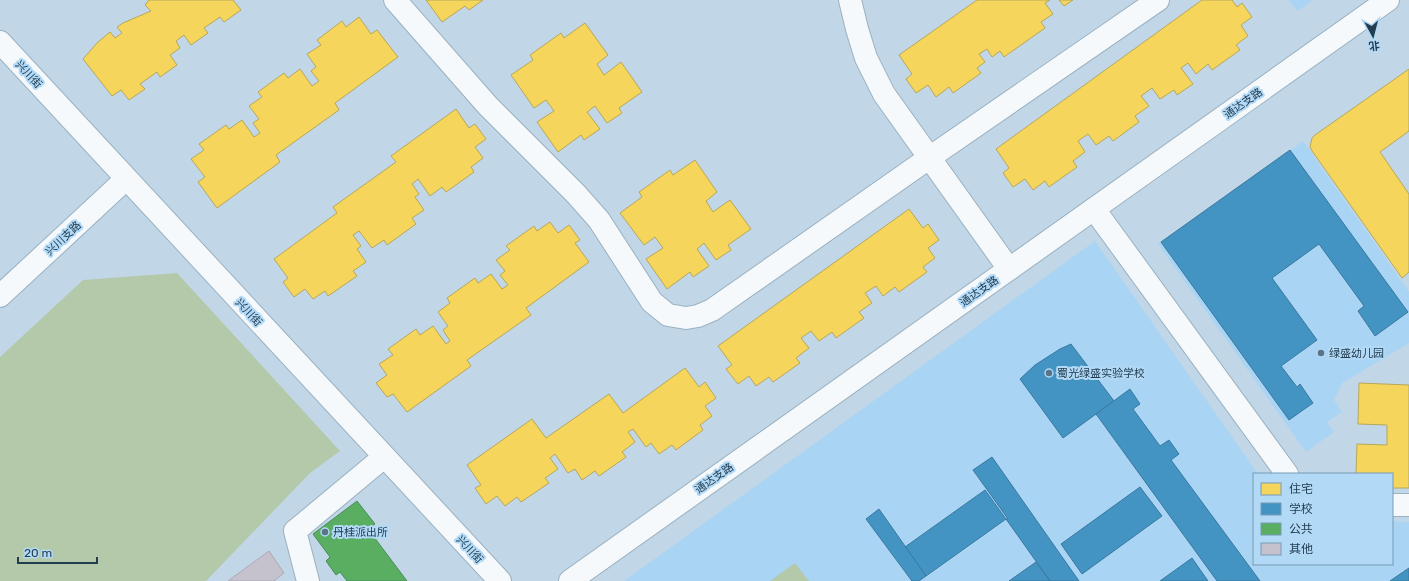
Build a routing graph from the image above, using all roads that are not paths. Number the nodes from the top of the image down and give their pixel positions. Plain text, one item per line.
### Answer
1 (395, 0) edge
2 (850, 0) edge
3 (1158, 0) edge
4 (1388, 0) edge
5 (0, 42) edge
6 (929, 158) junction
7 (126, 179) junction
8 (1094, 209) junction
9 (1009, 269) junction
10 (0, 296) edge
11 (384, 456) junction
12 (1286, 473) edge
13 (1393, 505) edge
14 (1409, 505) edge
15 (308, 581) edge
16 (500, 581) edge
17 (570, 581) edge

1 - 6 street
2 - 6 street
3 - 6 street
4 - 8 street, 通达支路
5 - 7 street, 兴川街
6 - 9 street
7 - 10 street, 兴川支路
7 - 11 street, 兴川街
8 - 9 street, 通达支路
8 - 12 street
9 - 17 street, 通达支路
11 - 15 street
11 - 16 street, 兴川街
13 - 14 street

